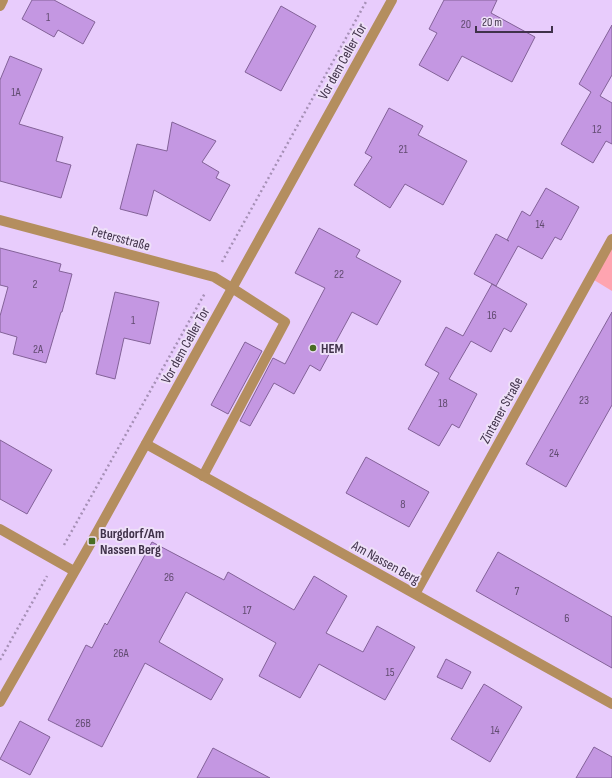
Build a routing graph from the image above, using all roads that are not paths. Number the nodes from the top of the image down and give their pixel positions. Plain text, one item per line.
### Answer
1 (3, 0) edge
2 (392, 0) edge
3 (0, 6) edge
4 (0, 220) edge
5 (612, 239) edge
6 (232, 288) junction
7 (146, 444) junction
8 (203, 476) junction
9 (0, 529) edge
10 (74, 571) junction
11 (415, 594) junction
12 (0, 702) edge
13 (612, 704) edge

1 - 3 street
2 - 6 street, Vor dem Celler Tor
4 - 6 street, Petersstraße
5 - 11 street, Zintener Straße
6 - 7 street, Vor dem Celler Tor
6 - 8 street, Petersstraße
7 - 8 street, Am Nassen Berg
7 - 10 street, Vor dem Celler Tor
8 - 11 street, Am Nassen Berg
9 - 10 street
10 - 12 street, Vor dem Celler Tor
11 - 13 street, Am Nassen Berg

